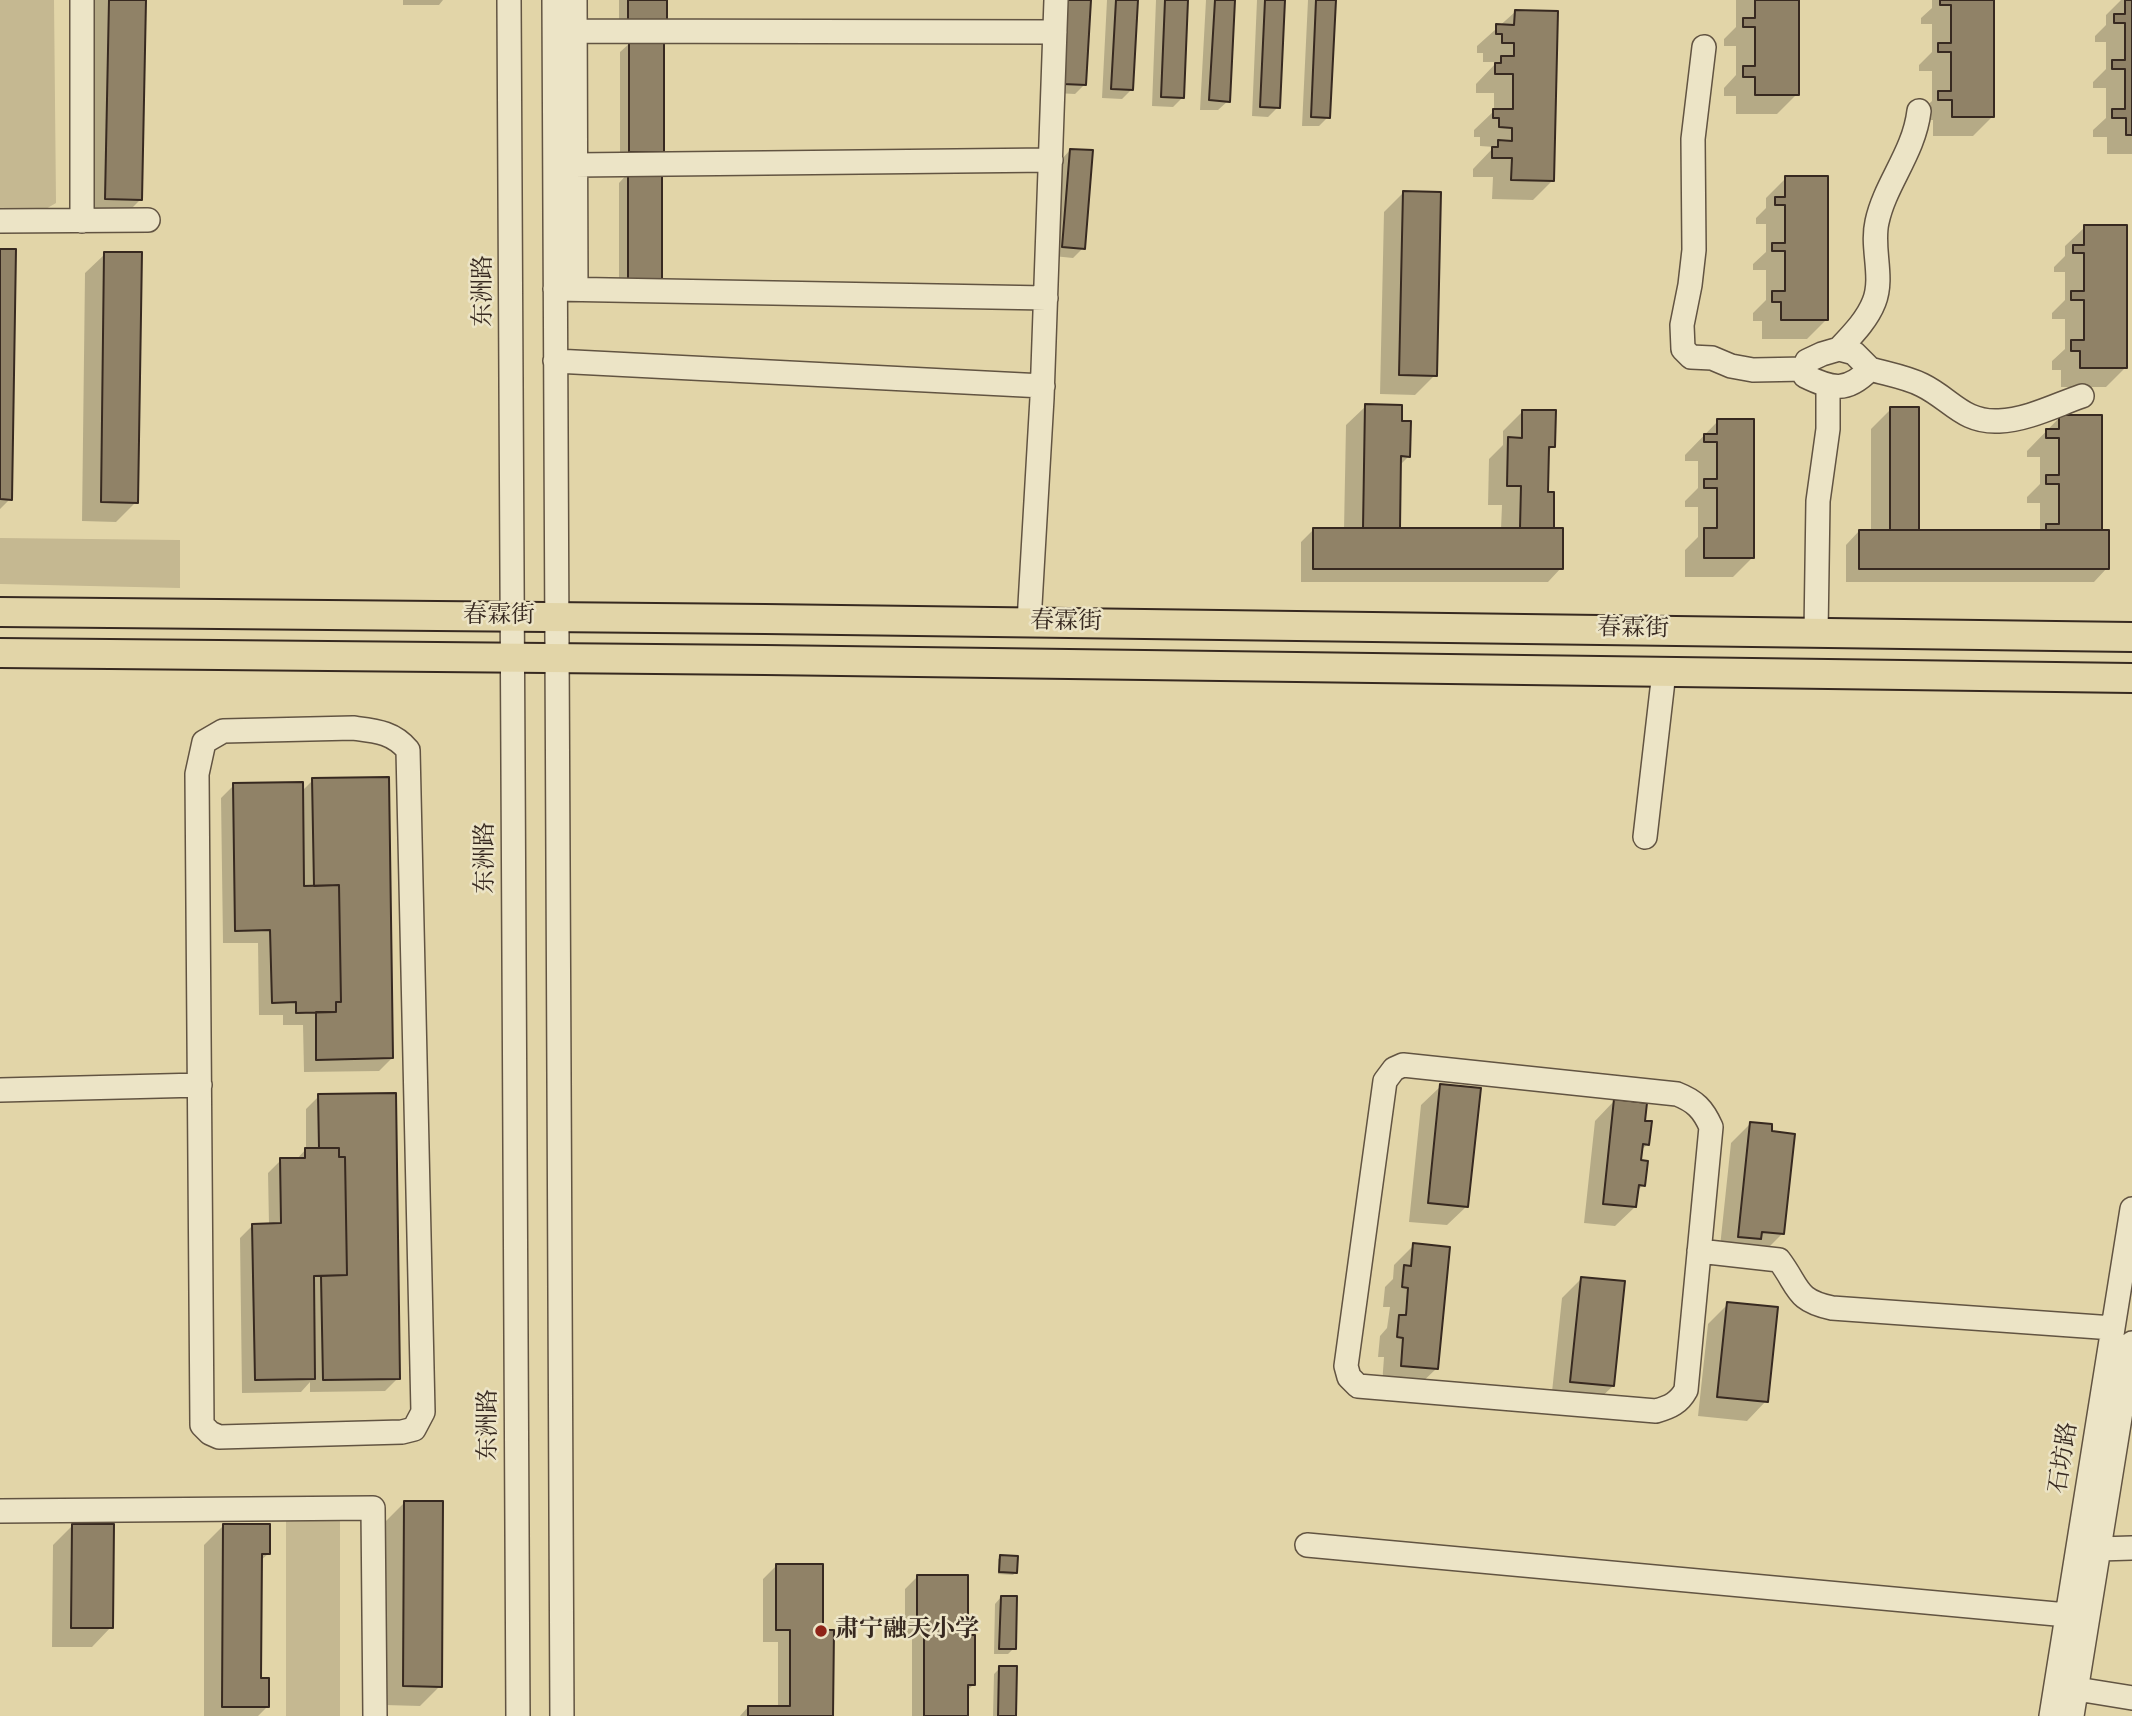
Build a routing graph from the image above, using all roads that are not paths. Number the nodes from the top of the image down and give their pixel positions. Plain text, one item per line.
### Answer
1 (82, 0) edge
2 (509, 0) edge
3 (554, 0) edge
4 (575, 0) edge
5 (1056, 0) edge
6 (575, 31) junction
7 (1055, 32) junction
8 (1704, 47) dead end
9 (1919, 111) dead end
10 (1051, 160) junction
11 (575, 164) junction
12 (148, 220) dead end
13 (0, 221) edge
14 (82, 221) junction
15 (566, 289) junction
16 (1046, 298) junction
17 (1839, 349) junction
18 (555, 361) junction
19 (1806, 369) junction
20 (1870, 369) junction
21 (1043, 386) junction
22 (1828, 387) junction
23 (2082, 396) dead end
24 (0, 612) edge
25 (513, 617) junction
26 (557, 618) junction
27 (1029, 622) junction
28 (1816, 633) junction
29 (2132, 637) edge
30 (0, 653) edge
31 (513, 658) junction
32 (557, 658) junction
33 (1664, 672) junction
34 (2132, 678) edge
35 (1645, 837) dead end
36 (200, 1085) junction
37 (0, 1090) edge
38 (2132, 1209) edge
39 (1699, 1251) junction
40 (2113, 1328) junction
41 (2132, 1343) edge
42 (0, 1511) edge
43 (1307, 1545) dead end
44 (2132, 1548) edge
45 (2099, 1549) junction
46 (2067, 1615) junction
47 (2077, 1689) junction
48 (2132, 1698) edge
49 (375, 1716) edge
50 (518, 1716) edge
51 (562, 1716) edge
52 (2050, 1716) edge
53 (2072, 1716) edge

1 - 14 street
2 - 25 street, 东洲路
3 - 15 street
4 - 6 street
5 - 7 street
6 - 7 street
6 - 11 street
7 - 10 street
8 - 19 street
9 - 17 street
10 - 11 street
10 - 16 street
11 - 15 street
12 - 14 street
13 - 14 street
15 - 16 street
15 - 18 street
16 - 21 street
17 - 19 street
17 - 20 street
18 - 21 street
18 - 26 street
19 - 22 street
20 - 22 street
20 - 23 street
21 - 27 street
22 - 28 street
24 - 25 main road, 春霖街
25 - 26 main road, 春霖街
25 - 31 street, 东洲路
26 - 27 main road, 春霖街
26 - 32 street
27 - 28 main road, 春霖街
28 - 29 main road, 春霖街
30 - 31 main road, 春霖街
31 - 32 main road, 春霖街
31 - 50 street, 东洲路
32 - 33 main road, 春霖街
32 - 51 street
33 - 34 main road, 春霖街
33 - 35 street
36 - 36 street
36 - 37 street
38 - 40 street, 石坊路
39 - 39 street
39 - 40 street
40 - 46 street, 石坊路
41 - 45 street, 石坊路
42 - 49 street
43 - 46 street
44 - 45 street
45 - 47 street, 石坊路
46 - 52 street, 石坊路
47 - 48 street
47 - 53 street, 石坊路

